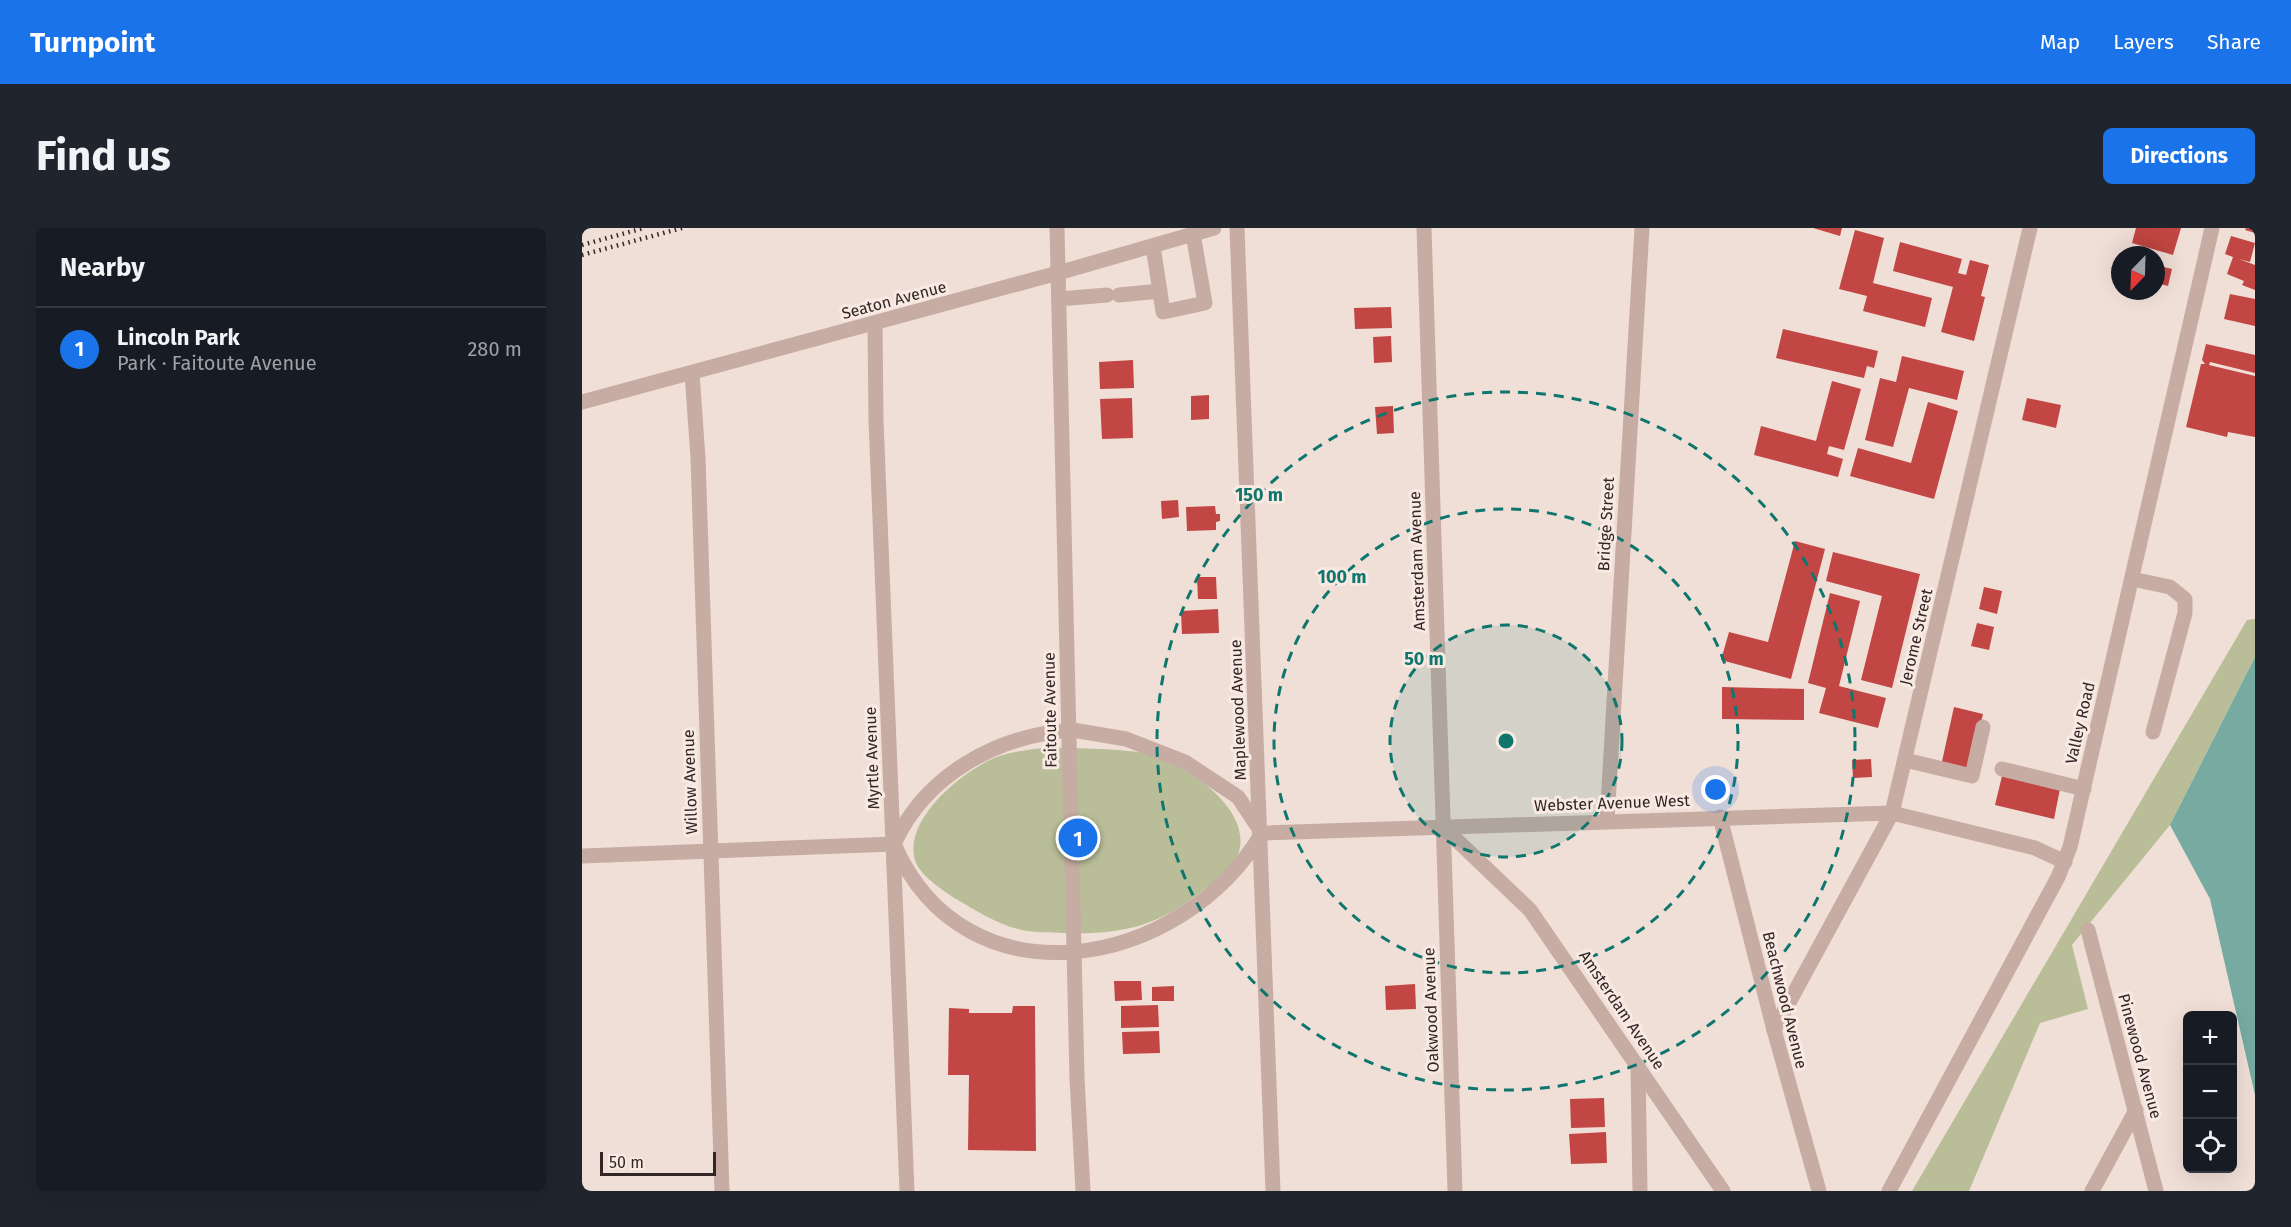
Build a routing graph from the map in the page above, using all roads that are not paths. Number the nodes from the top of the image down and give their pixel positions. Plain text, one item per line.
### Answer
1 (1057, 228) edge
2 (1214, 228) edge
3 (1238, 228) edge
4 (1424, 228) edge
5 (1642, 228) edge
6 (2030, 228) edge
7 (2212, 228) edge
8 (1193, 234) junction
9 (1153, 246) junction
10 (1058, 273) junction
11 (1160, 291) junction
12 (1059, 299) junction
13 (875, 323) junction
14 (692, 373) junction
15 (582, 402) edge
16 (2132, 579) junction
17 (1983, 727) dead end
18 (1068, 730) junction
19 (2153, 732) dead end
20 (1905, 760) junction
21 (2002, 769) dead end
22 (2084, 789) junction
23 (1892, 813) junction
24 (1720, 817) junction
25 (1607, 821) junction
26 (1443, 827) junction
27 (1262, 833) junction
28 (894, 844) junction
29 (710, 851) junction
30 (582, 856) edge
31 (2065, 862) junction
32 (2088, 930) dead end
33 (1074, 951) junction
34 (1774, 1030) junction
35 (1638, 1066) junction
36 (2136, 1110) junction
37 (722, 1191) edge
38 (908, 1191) edge
39 (1083, 1191) edge
40 (1273, 1191) edge
41 (1455, 1191) edge
42 (1640, 1191) edge
43 (1723, 1191) edge
44 (1819, 1191) edge
45 (1889, 1191) edge
46 (2091, 1191) edge
47 (2156, 1191) edge

1 - 10 street, Faitoute Avenue
2 - 8 street, Seaton Avenue
3 - 27 street, Maplewood Avenue
4 - 26 street, Amsterdam Avenue
5 - 25 street, Bridge Street
6 - 20 street, Jerome Street
7 - 16 street, Valley Road
8 - 9 street, Seaton Avenue
8 - 11 street
9 - 10 street, Seaton Avenue
9 - 11 street
10 - 12 street, Faitoute Avenue
10 - 13 street, Seaton Avenue
11 - 12 street
12 - 18 street, Faitoute Avenue
13 - 14 street, Seaton Avenue
13 - 28 street, Myrtle Avenue
14 - 15 street, Seaton Avenue
14 - 29 street, Willow Avenue
16 - 19 street
16 - 22 street, Valley Road
17 - 20 street
18 - 27 street
18 - 28 street
18 - 33 street, Faitoute Avenue
20 - 23 street, Jerome Street
21 - 22 street
22 - 31 street, Valley Road
23 - 24 street, Webster Avenue West
23 - 31 street, Webster Avenue West
23 - 34 street, Jerome Street
24 - 25 street, Webster Avenue West
24 - 34 street, Beachwood Avenue
25 - 26 street, Webster Avenue West
26 - 27 street, Webster Avenue West
26 - 35 street, Amsterdam Avenue
26 - 41 street, Oakwood Avenue
27 - 33 street
27 - 40 street, Maplewood Avenue
28 - 29 street
28 - 33 street
28 - 38 street, Myrtle Avenue
29 - 30 street
29 - 37 street, Willow Avenue
31 - 45 street, Valley Road
32 - 36 street, Pinewood Avenue
33 - 39 street, Faitoute Avenue
34 - 44 street, Beachwood Avenue
35 - 42 street
35 - 43 street, Amsterdam Avenue
36 - 46 street
36 - 47 street, Pinewood Avenue

